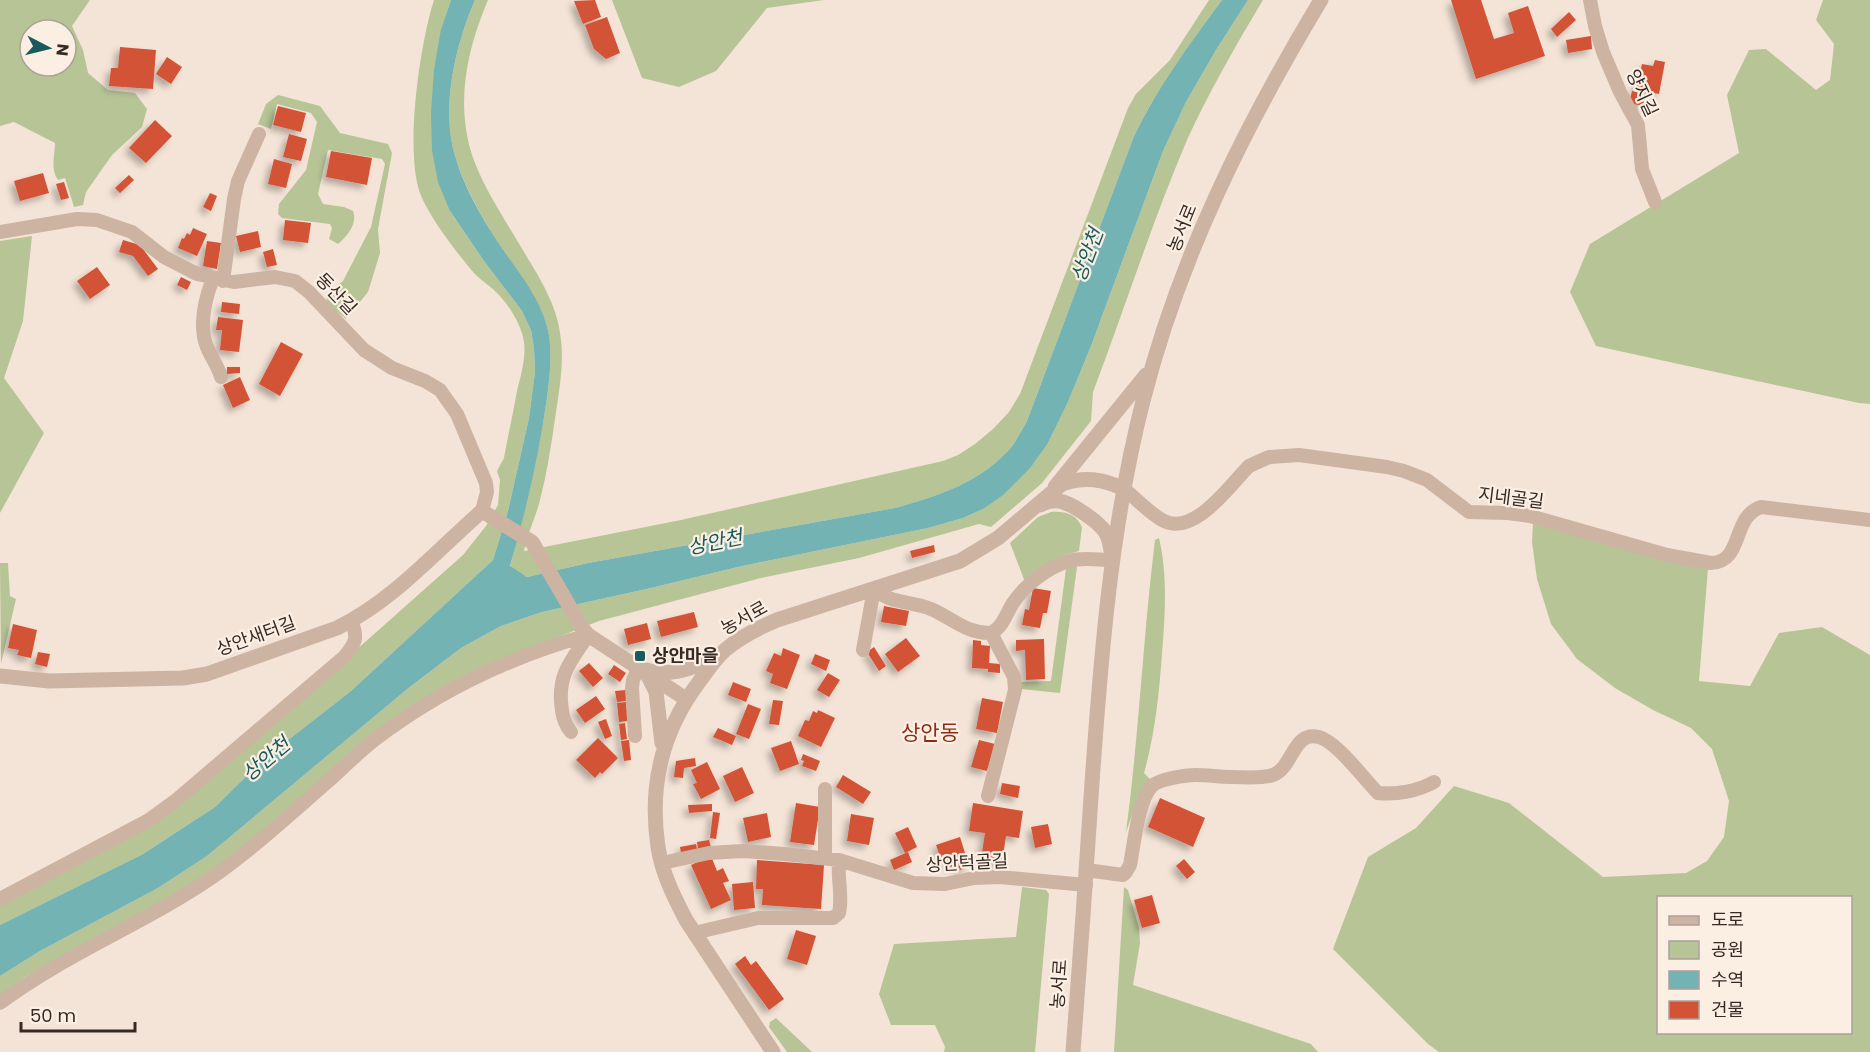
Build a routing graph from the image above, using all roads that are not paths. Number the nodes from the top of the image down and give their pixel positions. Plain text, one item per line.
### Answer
1 (1321, 0) edge
2 (1590, 0) edge
3 (259, 134) dead end
4 (1655, 202) dead end
5 (0, 232) edge
6 (218, 279) junction
7 (1156, 356) junction
8 (221, 376) dead end
9 (1124, 489) junction
10 (1048, 495) junction
11 (1033, 509) junction
12 (486, 514) junction
13 (1870, 520) edge
14 (1112, 560) junction
15 (874, 589) junction
16 (351, 621) junction
17 (585, 632) junction
18 (991, 633) junction
19 (863, 650) dead end
20 (724, 651) junction
21 (641, 669) junction
22 (0, 676) edge
23 (686, 699) junction
24 (571, 732) dead end
25 (636, 736) dead end
26 (662, 753) junction
27 (1434, 782) dead end
28 (825, 789) dead end
29 (988, 796) dead end
30 (832, 859) junction
31 (662, 863) junction
32 (1086, 877) junction
33 (0, 899) edge
34 (694, 933) junction
35 (0, 1003) edge
36 (774, 1052) edge
37 (1073, 1052) edge

1 - 7 street, 농서로
2 - 4 street, 양지길
3 - 6 street
5 - 6 street, 동산길
6 - 8 street
6 - 12 street, 동산길
7 - 9 street, 농서로
7 - 10 street
9 - 10 street, 농서로
9 - 13 street, 지네골길
9 - 14 street, 농서로
10 - 11 street, 농서로
11 - 14 street
11 - 15 street, 농서로
12 - 16 street, 상안새터길
12 - 17 street
14 - 18 street
14 - 32 street, 농서로
15 - 18 street
15 - 19 street
15 - 20 street, 농서로
16 - 22 street, 상안새터길
16 - 33 street
17 - 21 street
17 - 24 street
17 - 35 street
18 - 29 street
20 - 21 street
20 - 23 street, 농서로
21 - 23 street
21 - 25 street
21 - 26 street
23 - 26 street, 농서로
26 - 31 street, 농서로
27 - 32 street, 상안턱골길
28 - 30 street
30 - 31 street, 상안턱골길
30 - 32 street, 상안턱골길
30 - 34 street
31 - 34 street, 농서로
32 - 37 street, 농서로
34 - 36 street, 농서로

